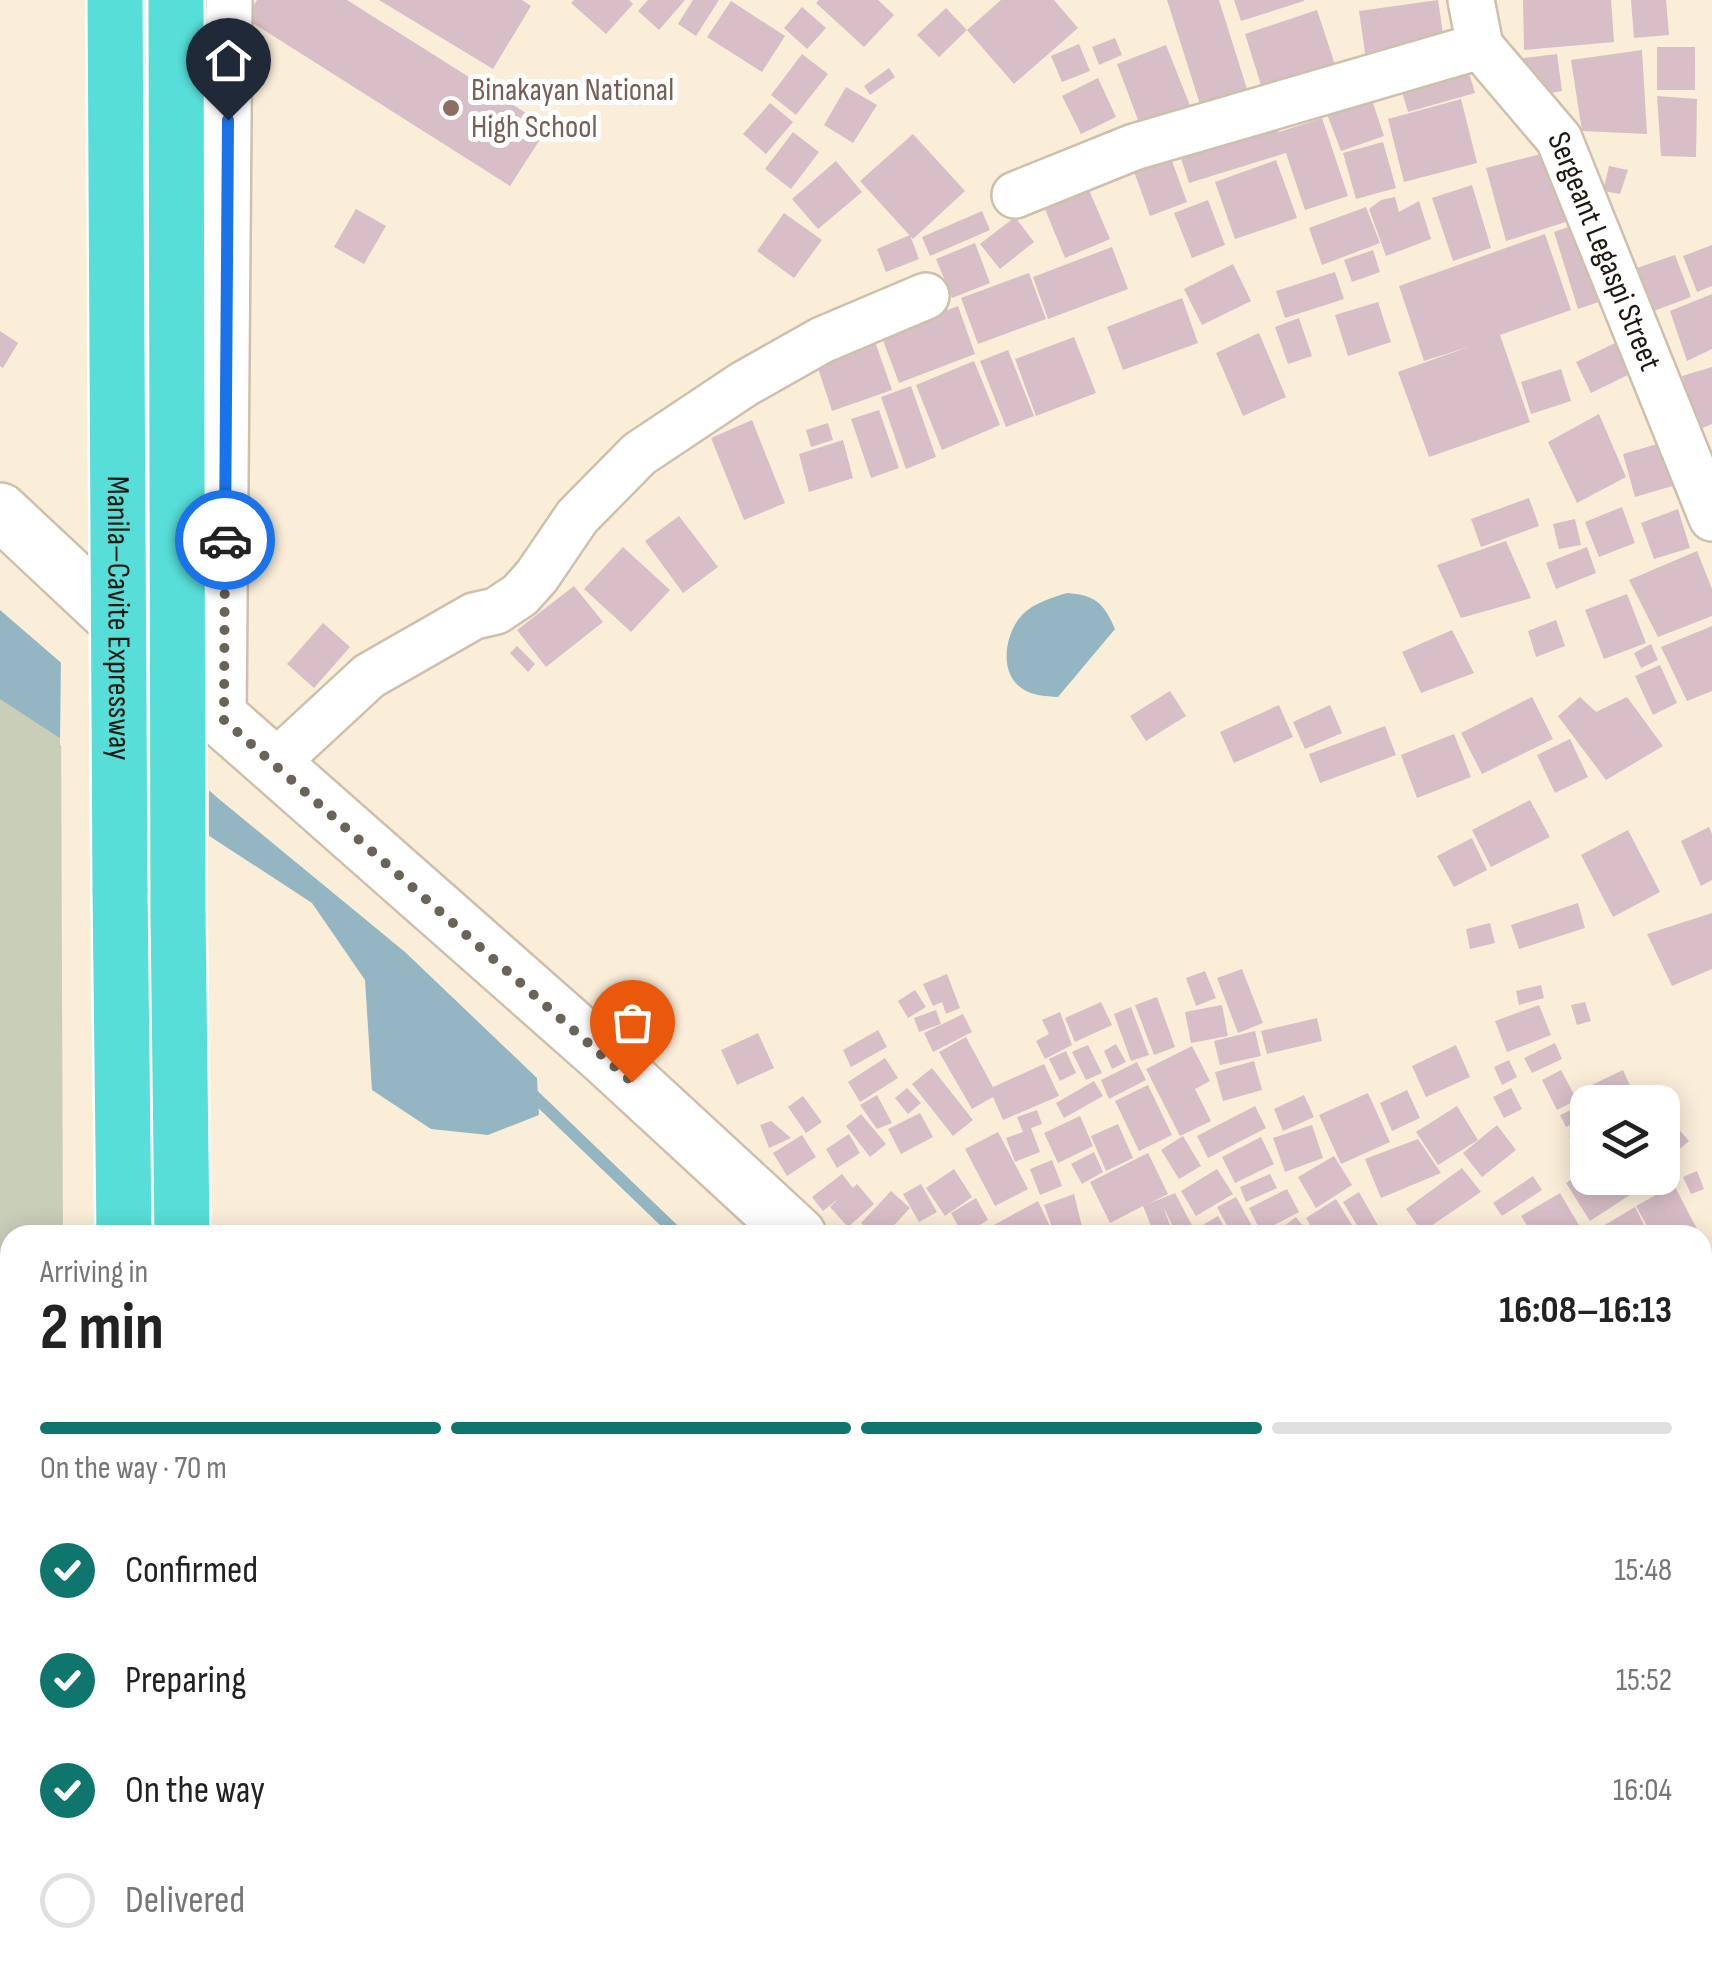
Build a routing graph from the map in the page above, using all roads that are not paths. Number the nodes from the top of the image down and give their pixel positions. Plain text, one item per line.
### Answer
1 (115, 0) edge
2 (176, 0) edge
3 (228, 0) edge
4 (1471, 0) edge
5 (1480, 46) junction
6 (1015, 196) dead end
7 (926, 296) dead end
8 (0, 511) edge
9 (1712, 518) edge
10 (224, 720) junction
11 (275, 763) junction
12 (124, 1225) edge
13 (182, 1225) edge
14 (787, 1225) edge
15 (1006, 1975) edge
16 (1016, 1975) edge

1 - 12 highway, Manila–Cavite Expressway, bridge
2 - 13 highway, Manila–Cavite Expressway, bridge
3 - 10 street
4 - 5 street, Sergeant Legaspi Street
5 - 6 street
5 - 9 street, Sergeant Legaspi Street
7 - 11 street
8 - 10 main road
10 - 11 main road
11 - 14 main road
15 - 16 lane

